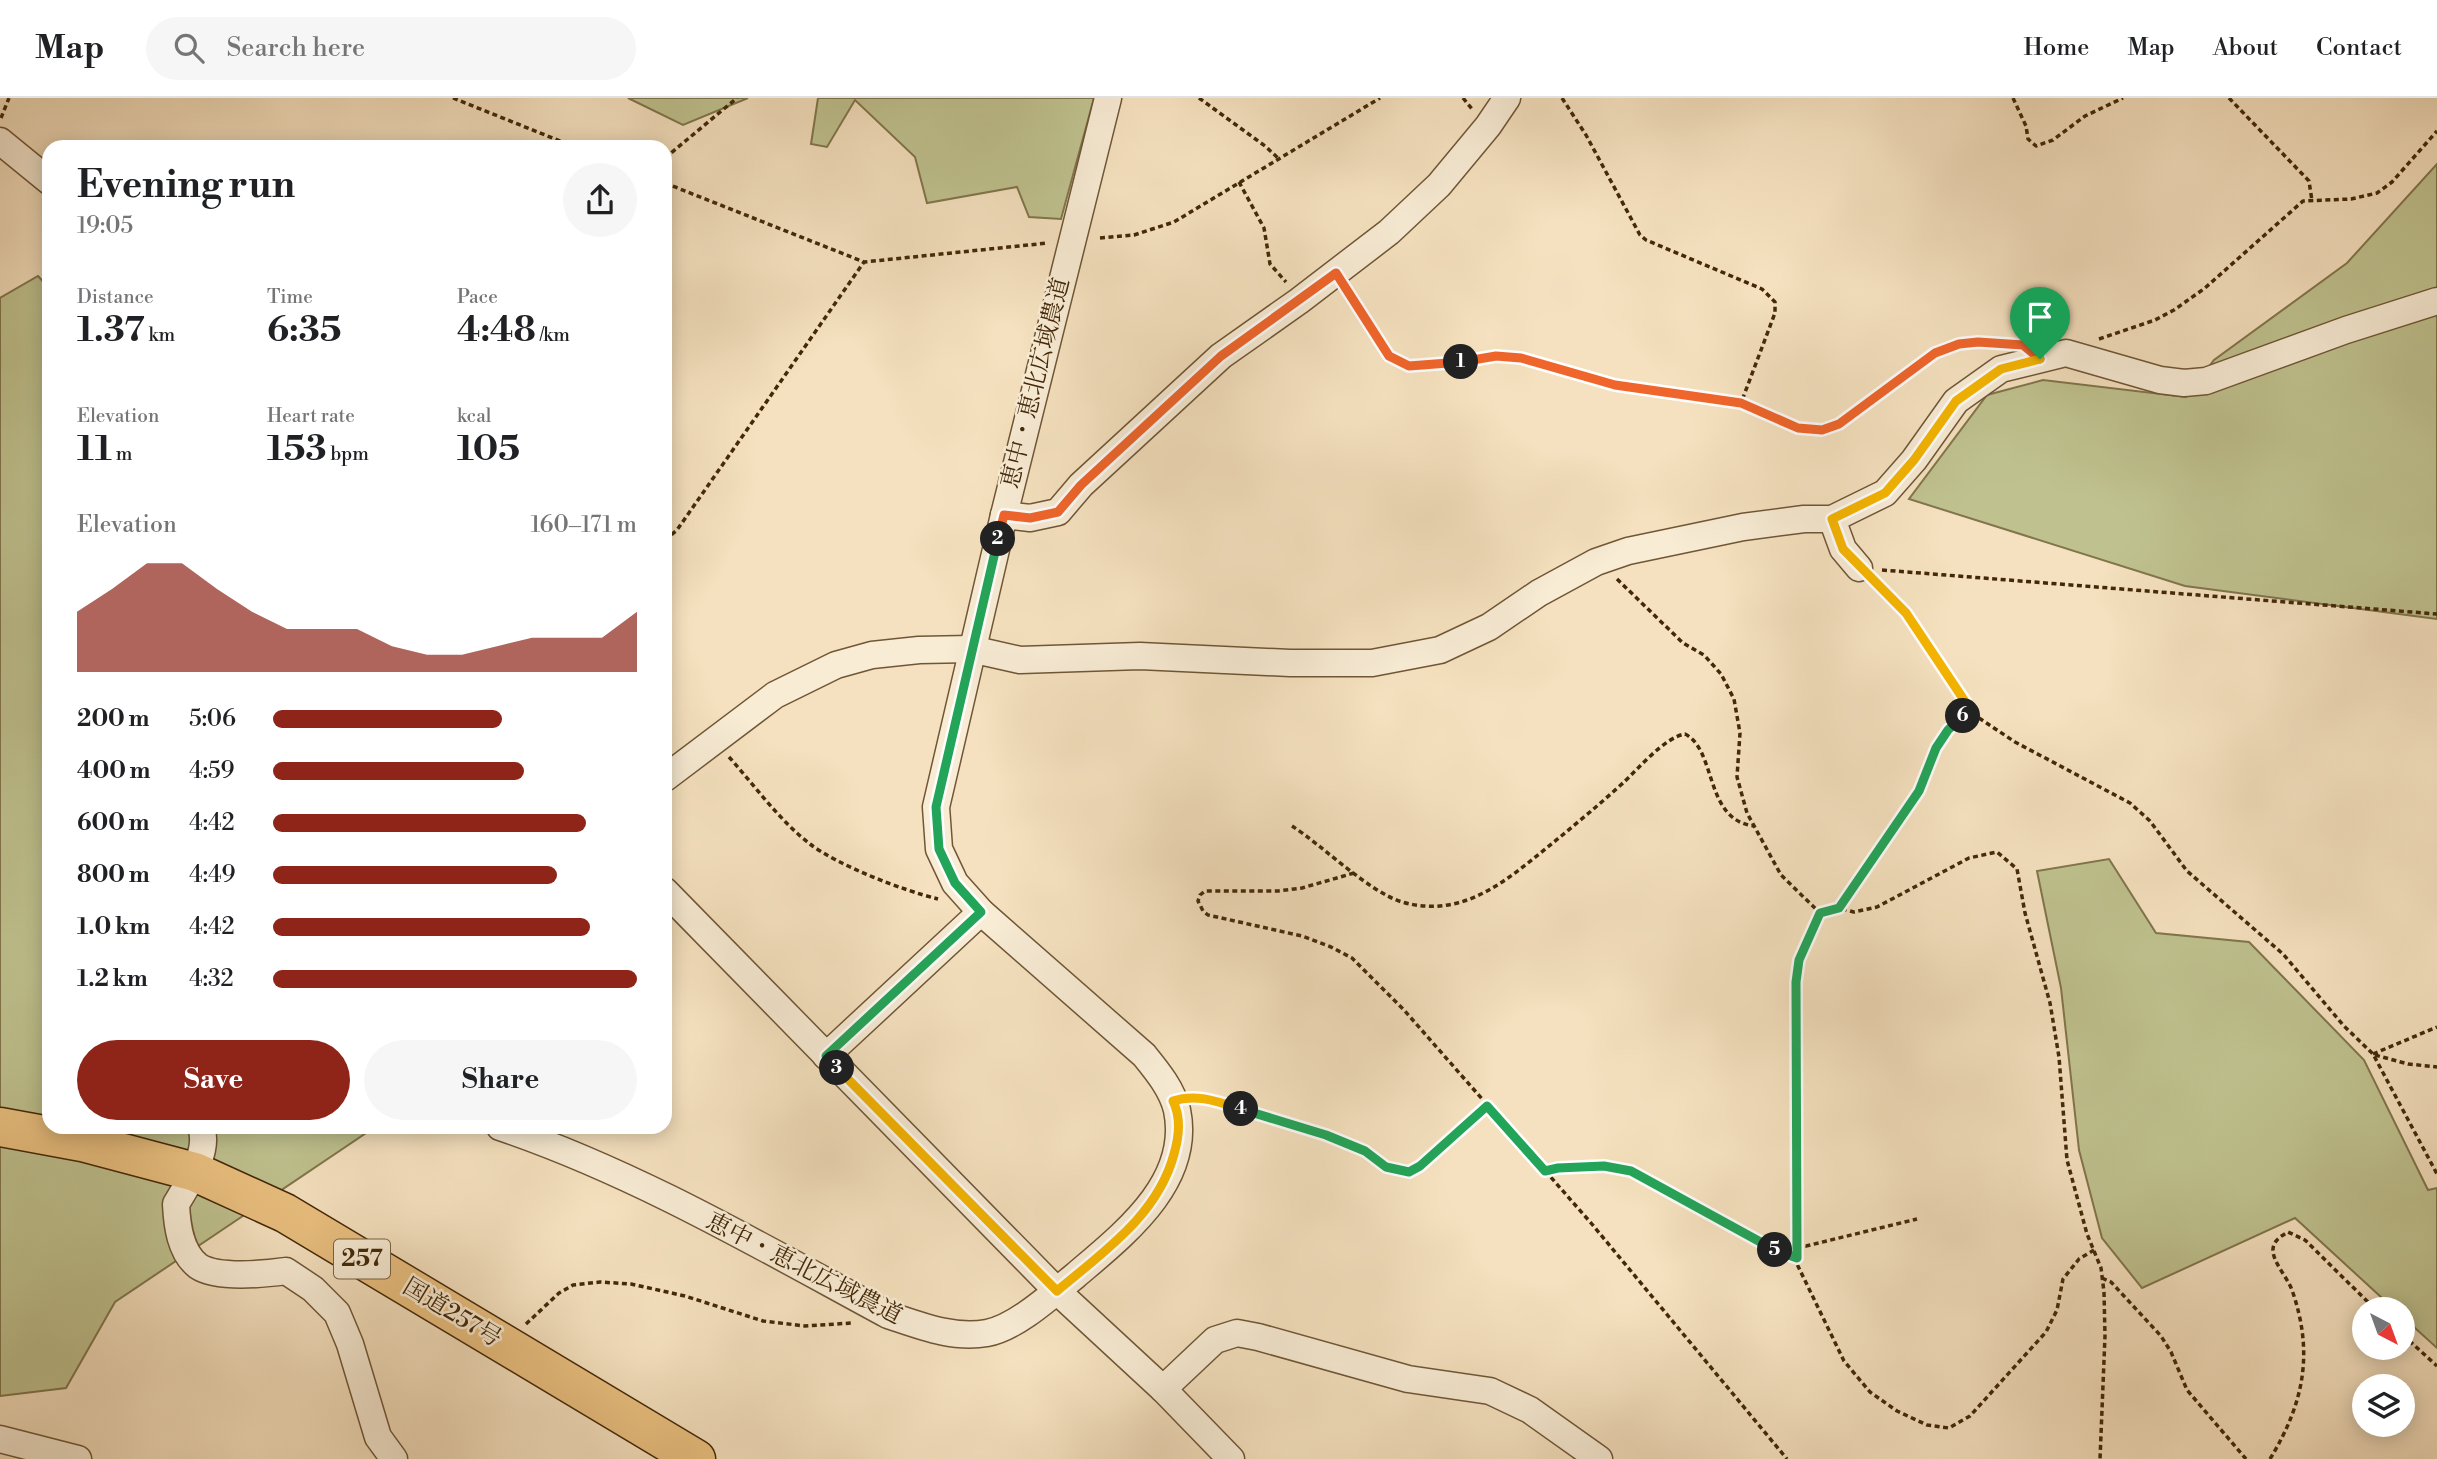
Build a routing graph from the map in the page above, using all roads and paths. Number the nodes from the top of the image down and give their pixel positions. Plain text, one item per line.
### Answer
1 (9, 98) edge
2 (453, 98) edge
3 (737, 98) edge
4 (1108, 98) edge
5 (1199, 98) edge
6 (1380, 98) edge
7 (1507, 98) edge
8 (1562, 98) edge
9 (2012, 98) edge
10 (2123, 98) edge
11 (2230, 98) edge
12 (0, 120) edge
13 (2437, 131) edge
14 (558, 140) edge
15 (0, 141) edge
16 (672, 152) edge
17 (1278, 158) junction
18 (42, 175) edge
19 (1239, 182) junction
20 (672, 186) edge
21 (2312, 201) junction
22 (1100, 238) dead end
23 (1048, 243) dead end
24 (864, 262) junction
25 (1336, 273) junction
26 (1299, 301) junction
27 (2437, 301) edge
28 (2073, 355) junction
29 (2040, 359) junction
30 (1741, 403) junction
31 (1004, 515) junction
32 (1832, 519) junction
33 (672, 534) edge
34 (1605, 559) junction
35 (1859, 568) junction
36 (2437, 614) edge
37 (971, 649) junction
38 (1970, 709) junction
39 (714, 740) junction
40 (672, 773) edge
41 (1292, 826) dead end
42 (1755, 826) junction
43 (1354, 873) junction
44 (962, 891) junction
45 (672, 898) edge
46 (1839, 908) junction
47 (981, 912) junction
48 (1820, 913) junction
49 (2437, 1027) edge
50 (2373, 1054) junction
51 (826, 1056) junction
52 (2437, 1067) edge
53 (1173, 1101) junction
54 (1487, 1106) junction
55 (0, 1127) edge
56 (520, 1134) edge
57 (204, 1140) edge
58 (1545, 1171) junction
59 (2437, 1174) edge
60 (1917, 1219) dead end
61 (1797, 1245) junction
62 (2094, 1250) junction
63 (1797, 1258) junction
64 (2102, 1278) junction
65 (1057, 1291) junction
66 (2363, 1297) edge
67 (876, 1309) junction
68 (2415, 1346) edge
69 (509, 1347) junction
70 (2437, 1366) edge
71 (1163, 1389) junction
72 (0, 1439) edge
73 (78, 1459) edge
74 (394, 1459) edge
75 (696, 1459) edge
76 (1231, 1459) edge
77 (1599, 1459) edge
78 (1787, 1459) edge
79 (2100, 1459) edge
80 (2246, 1459) edge
81 (2270, 1459) edge

1 - 12 path
2 - 14 path
3 - 16 path
4 - 31 street, 恵中・恵北広域農道
5 - 17 path
6 - 17 path
7 - 25 street
8 - 30 path
9 - 10 path
11 - 21 path
13 - 21 path
15 - 18 street
17 - 19 path
19 - 22 path
19 - 26 path
20 - 24 path
21 - 28 path
23 - 24 path
24 - 33 path
25 - 26 street
25 - 30 path
26 - 31 street
27 - 28 street
28 - 29 street
29 - 30 path
29 - 32 street
31 - 37 street, 恵中・恵北広域農道
32 - 34 street
32 - 35 street
34 - 37 street
34 - 42 path
35 - 36 path
35 - 38 path
37 - 39 street
37 - 44 street, 恵中・恵北広域農道
38 - 46 path
38 - 50 path
39 - 40 street
39 - 44 path
41 - 43 path
42 - 43 path
42 - 48 path
43 - 54 path
44 - 47 street, 恵中・恵北広域農道
45 - 51 street
46 - 48 path
46 - 62 path
47 - 51 street
47 - 53 street, 恵中・恵北広域農道
48 - 61 path
49 - 50 path
50 - 52 path
50 - 59 path
51 - 65 street
53 - 54 path
53 - 65 street, 恵中・恵北広域農道
54 - 58 path
55 - 57 highway, 国道257号 / 257
56 - 67 street, 恵中・恵北広域農道
57 - 69 highway, 国道257号 / 257
57 - 74 street
58 - 63 path
58 - 78 path
60 - 61 path
61 - 63 path
62 - 63 path
62 - 64 path
64 - 79 path
64 - 80 path
65 - 67 street, 恵中・恵北広域農道
65 - 71 street
66 - 81 path
67 - 69 path
68 - 70 path
69 - 75 highway, 国道257号 / 257
71 - 76 street
71 - 77 street
72 - 73 street

